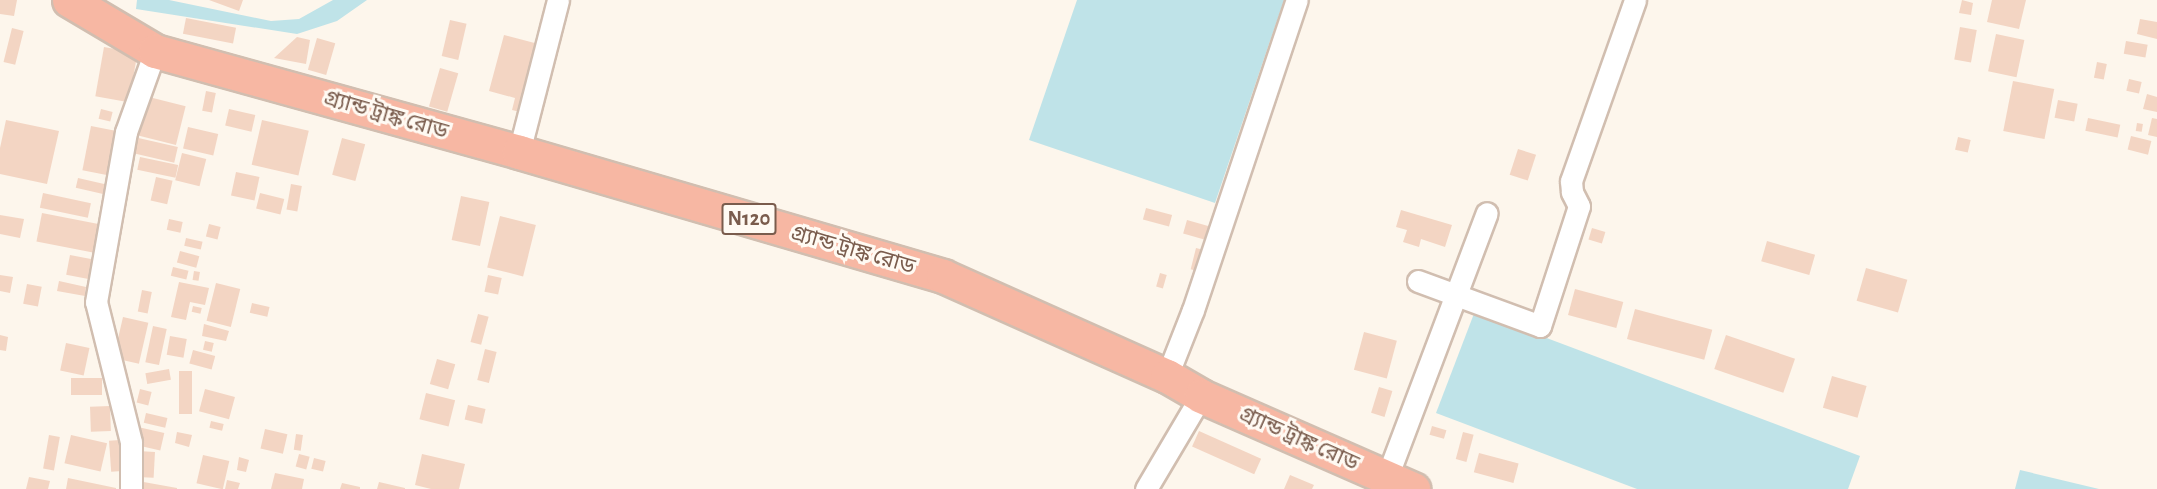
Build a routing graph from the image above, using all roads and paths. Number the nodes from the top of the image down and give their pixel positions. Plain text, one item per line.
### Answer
1 (69, 0) edge
2 (558, 0) edge
3 (1297, 0) edge
4 (1635, 0) edge
5 (155, 51) junction
6 (519, 152) junction
7 (1487, 213) dead end
8 (1418, 281) dead end
9 (1455, 296) junction
10 (1167, 376) junction
11 (1201, 396) junction
12 (1400, 483) edge
13 (131, 489) edge
14 (1146, 489) edge

1 - 5 highway, গ্র্যান্ড ট্রাঙ্ক রোড / N120
2 - 6 street
3 - 10 street
4 - 9 street
5 - 6 highway, গ্র্যান্ড ট্রাঙ্ক রোড / N120
5 - 13 street
6 - 10 highway, গ্র্যান্ড ট্রাঙ্ক রোড / N120
7 - 9 street
8 - 9 street
9 - 12 street
10 - 11 highway, গ্র্যান্ড ট্রাঙ্ক রোড / N120
11 - 12 highway, গ্র্যান্ড ট্রাঙ্ক রোড / N120
11 - 14 street

